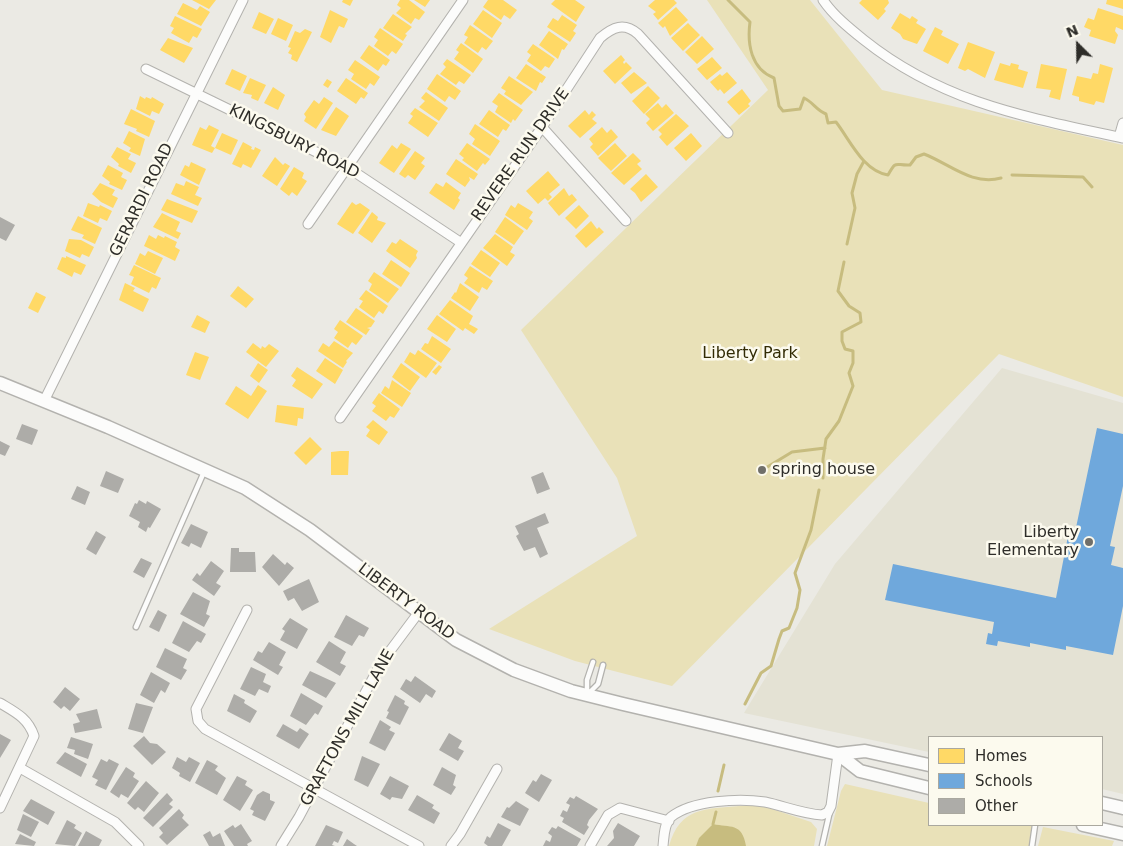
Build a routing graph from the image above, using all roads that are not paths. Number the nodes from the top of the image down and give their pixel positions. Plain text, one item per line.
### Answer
1 (243, 0) edge
2 (463, 0) edge
3 (826, 1) edge
4 (146, 69) dead end
5 (196, 93) junction
6 (1123, 123) edge
7 (542, 128) junction
8 (728, 133) dead end
9 (1121, 137) edge
10 (347, 166) junction
11 (626, 221) dead end
12 (308, 224) dead end
13 (460, 242) junction
14 (0, 383) edge
15 (44, 401) junction
16 (340, 418) dead end
17 (205, 469) junction
18 (247, 610) dead end
19 (419, 612) junction
20 (136, 627) dead end
21 (593, 662) dead end
22 (603, 665) dead end
23 (587, 695) junction
24 (0, 703) edge
25 (838, 754) junction
26 (928, 765) edge
27 (20, 768) junction
28 (497, 769) dead end
29 (314, 787) junction
30 (928, 788) edge
31 (1103, 803) edge
32 (831, 806) junction
33 (0, 808) edge
34 (1123, 808) edge
35 (669, 821) junction
36 (1036, 826) edge
37 (1087, 826) edge
38 (1123, 834) edge
39 (139, 846) edge
40 (281, 846) edge
41 (419, 846) edge
42 (451, 846) edge
43 (590, 846) edge
44 (663, 846) edge
45 (822, 846) edge
46 (1032, 846) edge

1 - 5 street, GERARDI ROAD
2 - 10 street
3 - 9 street
4 - 5 street, KINGSBURY ROAD
5 - 10 street, KINGSBURY ROAD
5 - 15 street, GERARDI ROAD
6 - 9 street
7 - 8 street, REVERE RUN DRIVE
7 - 11 street
7 - 13 street, REVERE RUN DRIVE
10 - 12 street
10 - 13 street, KINGSBURY ROAD
13 - 16 street, REVERE RUN DRIVE
14 - 15 main road, LIBERTY ROAD
15 - 17 main road, LIBERTY ROAD
17 - 19 main road, LIBERTY ROAD
17 - 20 lane
18 - 29 street
19 - 23 main road, LIBERTY ROAD
19 - 29 street, GRAFTONS MILL LANE
21 - 23 lane
22 - 23 lane
23 - 25 main road, LIBERTY ROAD
24 - 27 street
25 - 26 main road, LIBERTY ROAD
25 - 30 main road, LIBERTY ROAD
25 - 32 street
27 - 33 street
27 - 39 street
28 - 42 street
29 - 40 street, GRAFTONS MILL LANE
29 - 41 street
31 - 34 main road
32 - 35 street
32 - 45 lane
35 - 43 street
35 - 44 street
36 - 46 lane
37 - 38 main road

